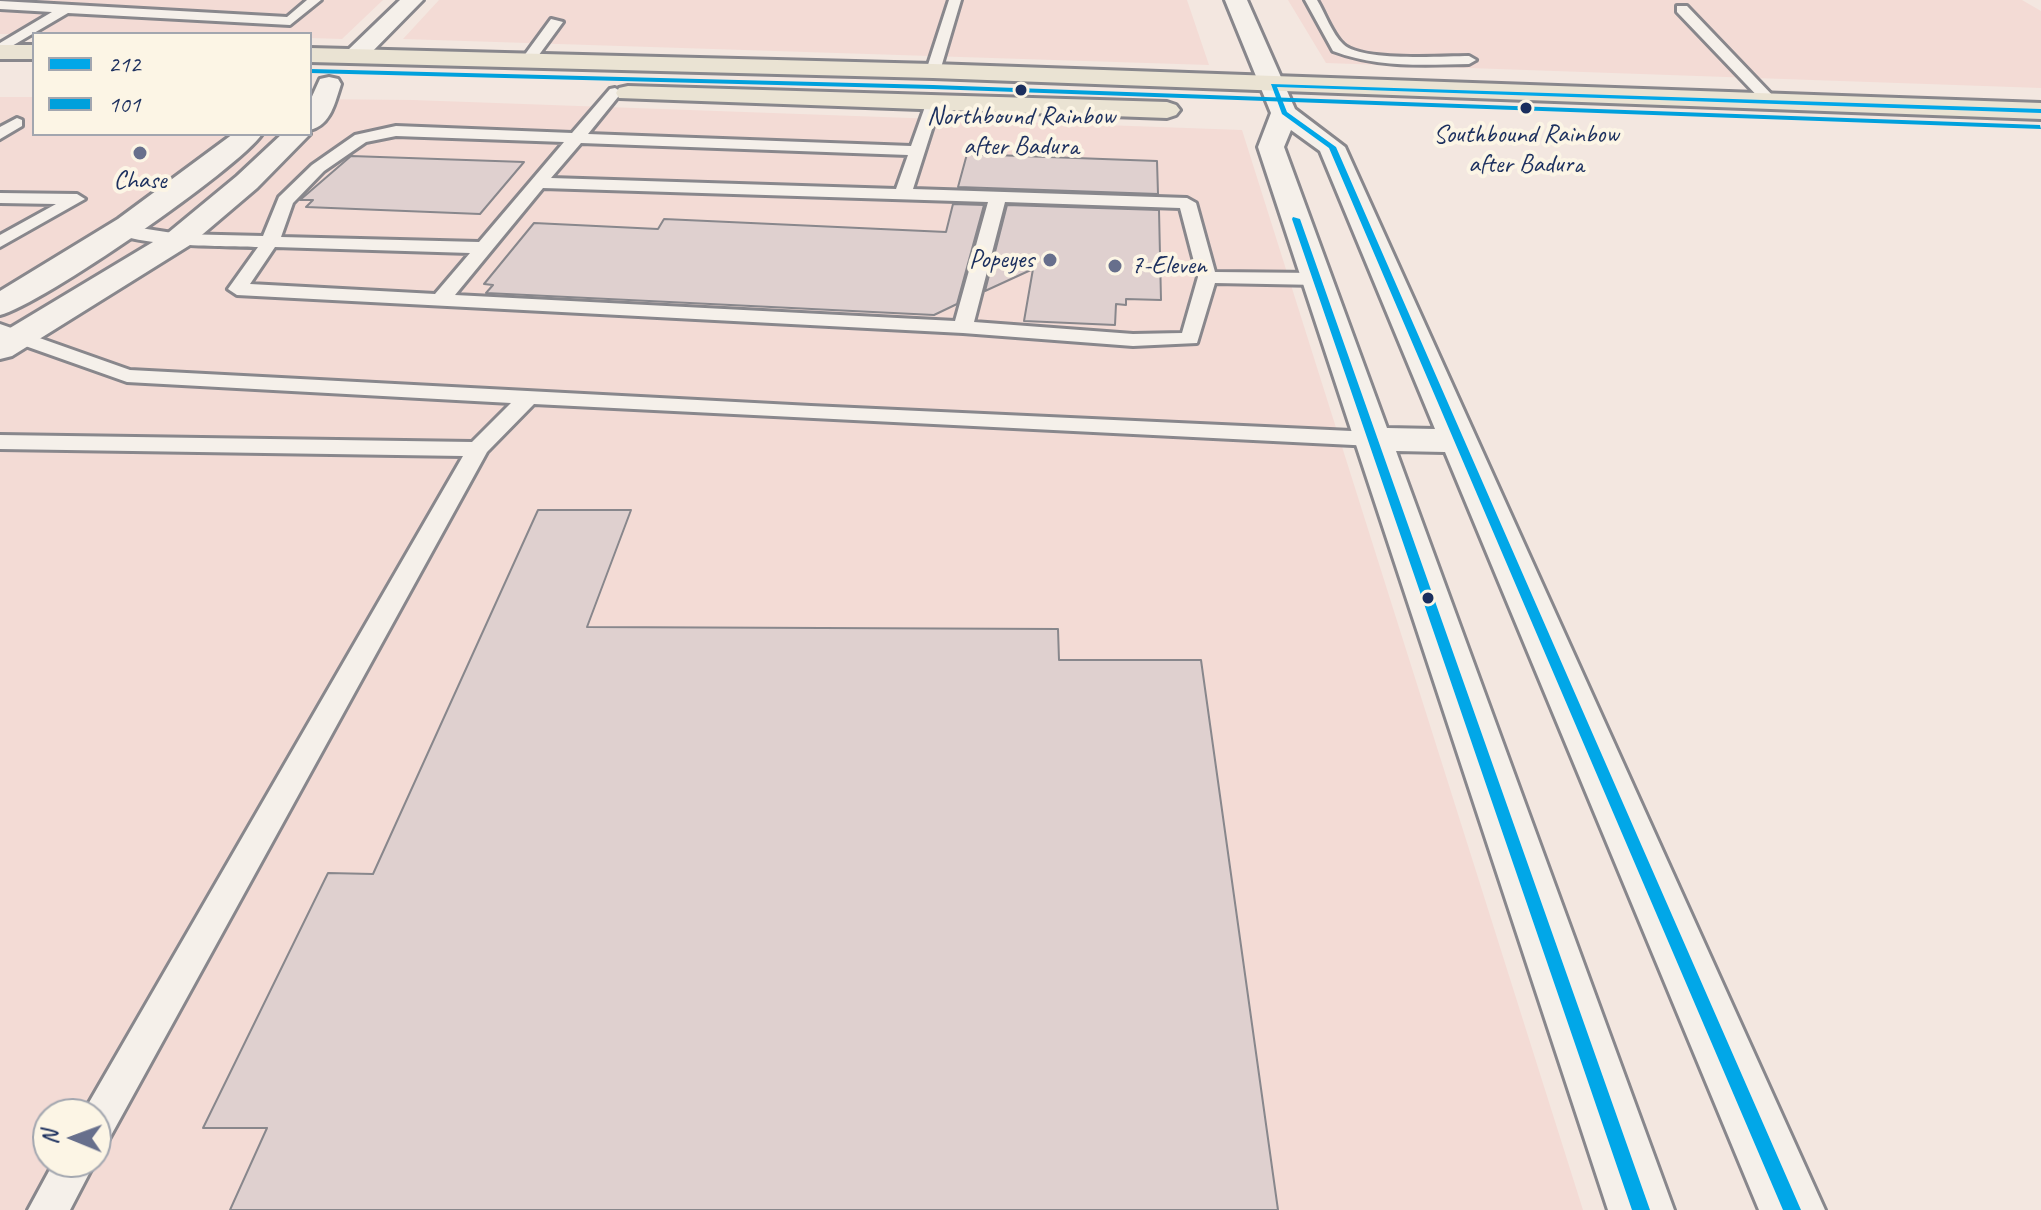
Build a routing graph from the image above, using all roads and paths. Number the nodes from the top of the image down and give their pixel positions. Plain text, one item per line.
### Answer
1 (81, 0) edge
2 (167, 0) edge
3 (241, 0) edge
4 (315, 0) edge
5 (412, 0) edge
6 (955, 0) edge
7 (1236, 0) edge
8 (1311, 0) edge
9 (0, 5) edge
10 (1682, 9) dead end
11 (63, 11) junction
12 (145, 15) junction
13 (218, 18) junction
14 (556, 22) dead end
15 (0, 50) edge
16 (32, 52) edge
17 (312, 55) edge
18 (355, 56) junction
19 (528, 60) junction
20 (1469, 60) dead end
21 (933, 71) junction
22 (315, 82) edge
23 (615, 92) junction
24 (1278, 99) junction
25 (1771, 102) junction
26 (933, 104) junction
27 (2041, 111) edge
28 (312, 120) edge
29 (17, 123) dead end
30 (0, 134) edge
31 (2035, 134) edge
32 (247, 136) edge
33 (295, 136) edge
34 (576, 139) junction
35 (918, 151) junction
36 (539, 183) junction
37 (903, 194) junction
38 (998, 197) junction
39 (0, 198) edge
40 (121, 230) junction
41 (179, 239) junction
42 (0, 242) edge
43 (270, 242) junction
44 (485, 248) junction
45 (1207, 277) junction
46 (1318, 279) junction
47 (439, 301) junction
48 (0, 305) edge
49 (963, 327) junction
50 (7, 339) edge
51 (528, 398) junction
52 (1373, 439) junction
53 (1460, 441) junction
54 (0, 442) edge
55 (478, 449) junction
56 (112, 1098) edge
57 (67, 1178) edge
58 (48, 1210) edge
59 (1641, 1210) edge
60 (1792, 1210) edge

1 - 11 lane
2 - 12 lane
3 - 13 lane
4 - 13 lane
5 - 18 main road
6 - 21 lane
7 - 24 main road
8 - 20 lane
9 - 11 lane
10 - 25 lane
11 - 12 lane
11 - 15 lane
12 - 13 lane
14 - 19 lane
15 - 16 main road
17 - 18 main road
18 - 19 main road
18 - 22 main road
19 - 21 main road
19 - 22 main road
21 - 24 main road
22 - 23 main road
22 - 28 main road
23 - 26 main road
23 - 34 lane
24 - 25 main road
24 - 26 main road
24 - 31 main road
24 - 46 main road
24 - 53 main road
25 - 27 main road
26 - 35 lane
29 - 30 lane
32 - 40 main road
33 - 41 main road
34 - 35 lane
34 - 36 lane
34 - 43 lane
35 - 37 lane
36 - 37 lane
36 - 44 lane
37 - 38 lane
38 - 45 lane
38 - 49 lane
39 - 42 lane
40 - 41 lane
40 - 48 main road
41 - 43 lane
41 - 50 main road
43 - 44 lane
43 - 47 lane
44 - 47 lane
45 - 46 lane
45 - 49 lane
46 - 52 main road
47 - 49 lane
50 - 51 lane
51 - 52 lane
51 - 55 lane
52 - 53 main road
52 - 59 main road
53 - 60 main road
54 - 55 lane
55 - 56 lane
57 - 58 lane

